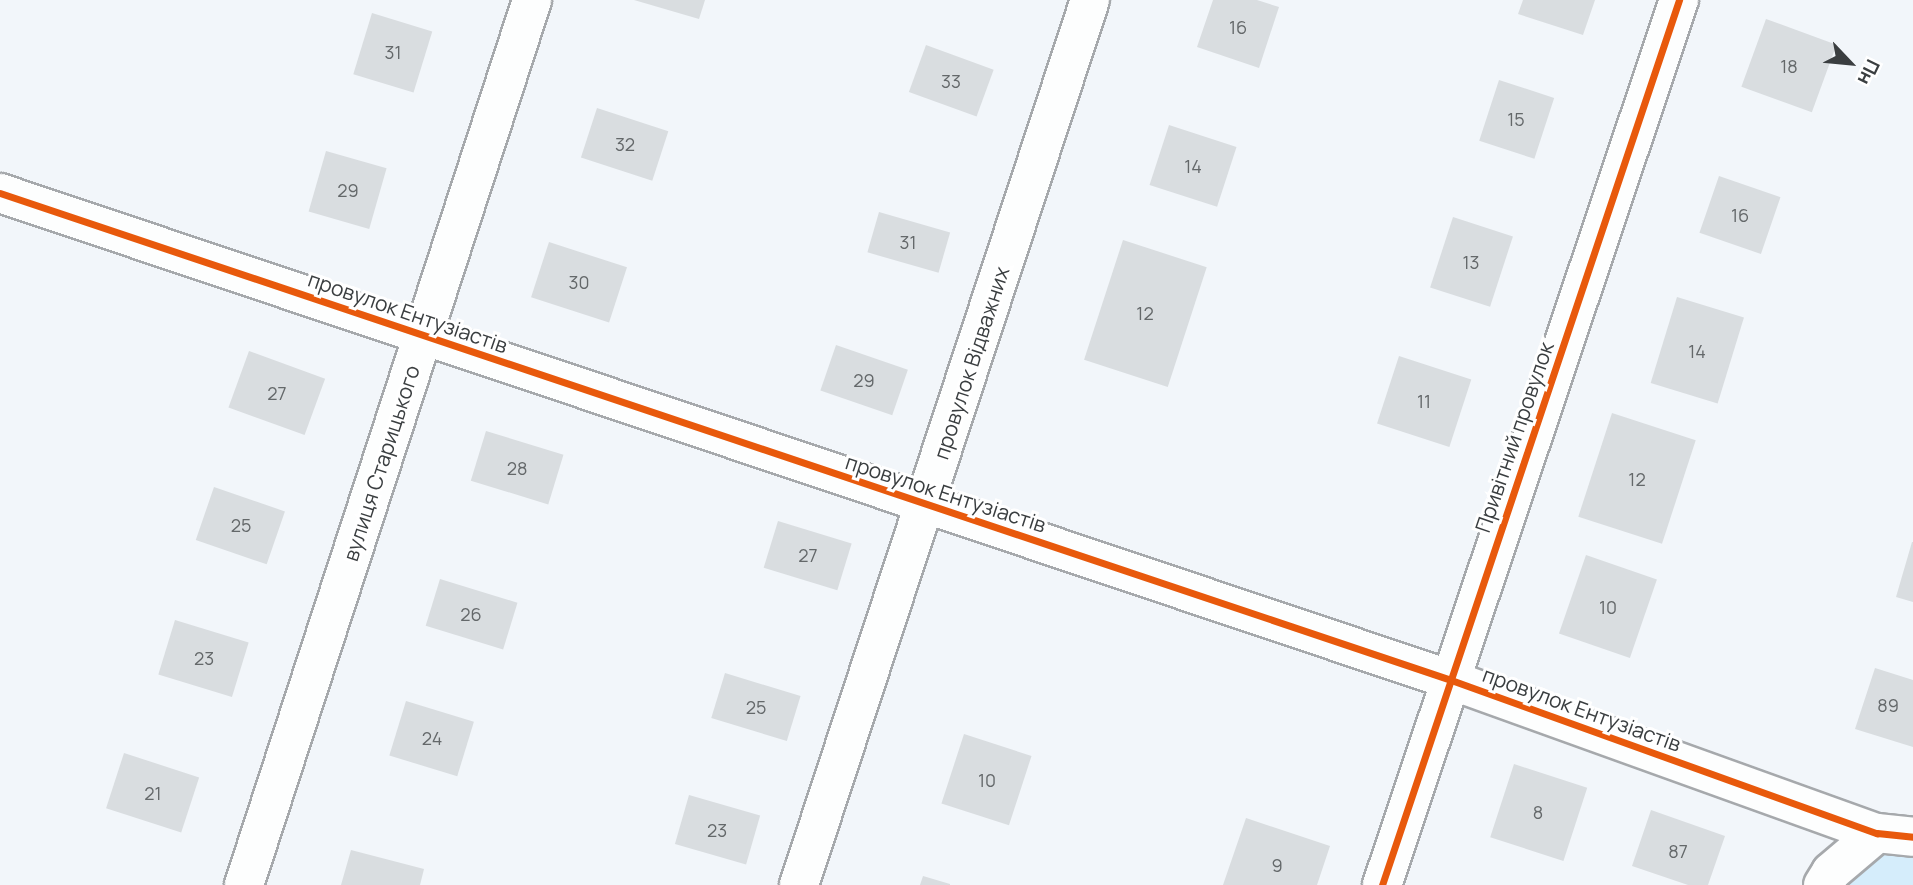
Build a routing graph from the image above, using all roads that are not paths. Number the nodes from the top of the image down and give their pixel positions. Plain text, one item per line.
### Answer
1 (532, 0) edge
2 (1090, 0) edge
3 (1679, 0) edge
4 (0, 193) edge
5 (423, 336) junction
6 (925, 504) junction
7 (1451, 680) junction
8 (1895, 835) edge
9 (244, 885) edge
10 (799, 885) edge
11 (1382, 885) edge
12 (1823, 885) edge

1 - 5 street, вулиця Старицького
2 - 6 street, провулок Відважних
3 - 7 street, Привітний провулок
4 - 5 street, провулок Ентузіастів
5 - 6 street, провулок Ентузіастів
5 - 9 street, вулиця Старицького
6 - 7 street, провулок Ентузіастів
6 - 10 street, провулок Відважних
7 - 8 street, провулок Ентузіастів
7 - 11 street, Привітний провулок
8 - 12 street

